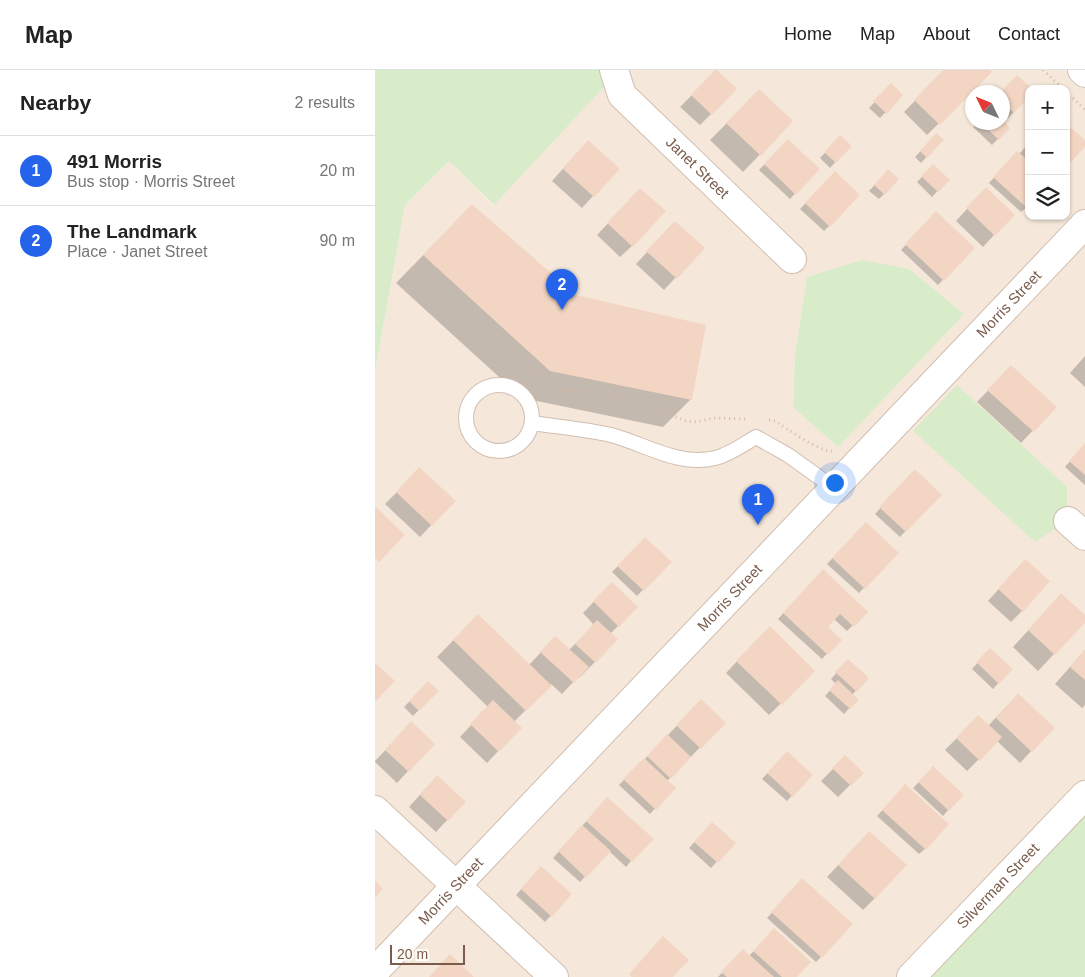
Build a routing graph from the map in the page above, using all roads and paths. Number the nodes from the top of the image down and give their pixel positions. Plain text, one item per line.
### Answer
1 (613, 70) edge
2 (1043, 70) edge
3 (1082, 70) edge
4 (1085, 73) edge
5 (1059, 85) edge
6 (1073, 98) dead end
7 (1085, 110) edge
8 (1085, 224) edge
9 (792, 259) dead end
10 (529, 368) dead end
11 (753, 419) dead end
12 (768, 420) dead end
13 (531, 423) junction
14 (835, 451) dead end
15 (834, 488) junction
16 (1085, 794) edge
17 (375, 810) edge
18 (455, 886) junction
19 (375, 971) edge
20 (554, 977) edge
21 (911, 977) edge

1 - 9 street, Janet Street
2 - 5 path
3 - 4 street
6 - 7 path
8 - 15 street, Morris Street
10 - 11 path
12 - 14 path
13 - 13 lane
13 - 15 lane
15 - 18 street, Morris Street
16 - 21 street, Silverman Street
17 - 18 street
18 - 19 street, Morris Street
18 - 20 street

